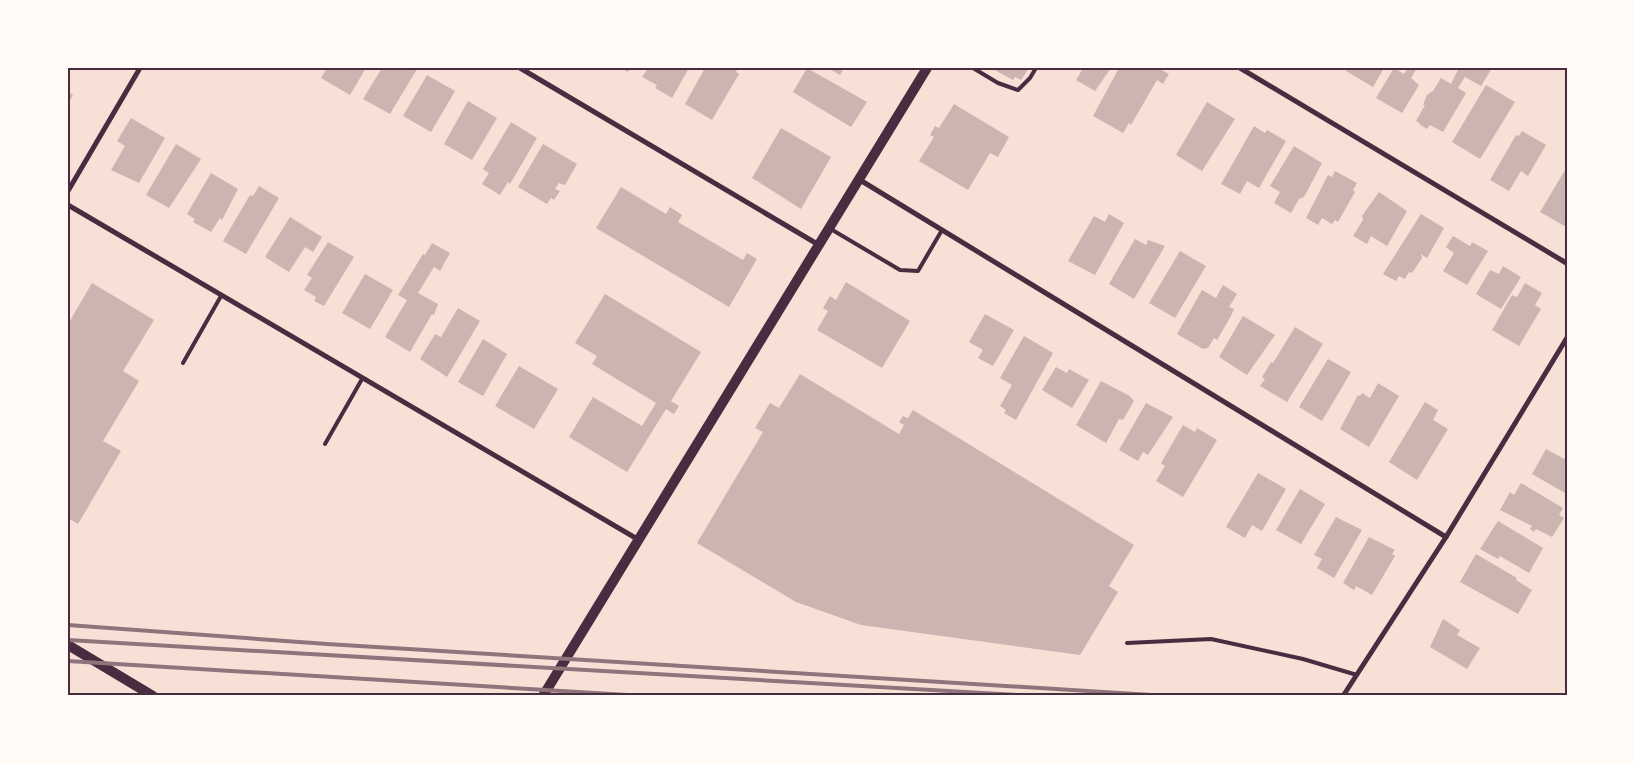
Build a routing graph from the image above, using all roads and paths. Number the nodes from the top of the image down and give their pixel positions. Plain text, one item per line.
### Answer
1 (140, 68) edge
2 (520, 68) edge
3 (927, 68) edge
4 (973, 68) edge
5 (1036, 68) edge
6 (1240, 68) edge
7 (860, 180) junction
8 (68, 191) edge
9 (68, 205) edge
10 (830, 228) junction
11 (942, 230) junction
12 (819, 245) junction
13 (1568, 264) edge
14 (221, 296) junction
15 (1568, 336) edge
16 (183, 363) dead end
17 (362, 379) junction
18 (325, 444) dead end
19 (1446, 537) junction
20 (639, 540) junction
21 (1127, 643) dead end
22 (68, 645) edge
23 (1357, 675) junction
24 (153, 696) edge
25 (543, 696) edge
26 (1343, 696) edge

1 - 8 street
2 - 12 street
3 - 7 main road
4 - 5 lane
6 - 13 street
7 - 10 main road
7 - 11 street
9 - 14 street
10 - 11 lane
10 - 12 main road
11 - 19 street
12 - 20 main road
14 - 16 lane
14 - 17 street
15 - 19 street
17 - 18 lane
17 - 20 street
19 - 23 street
20 - 25 main road
21 - 23 lane
22 - 24 main road
23 - 26 street

